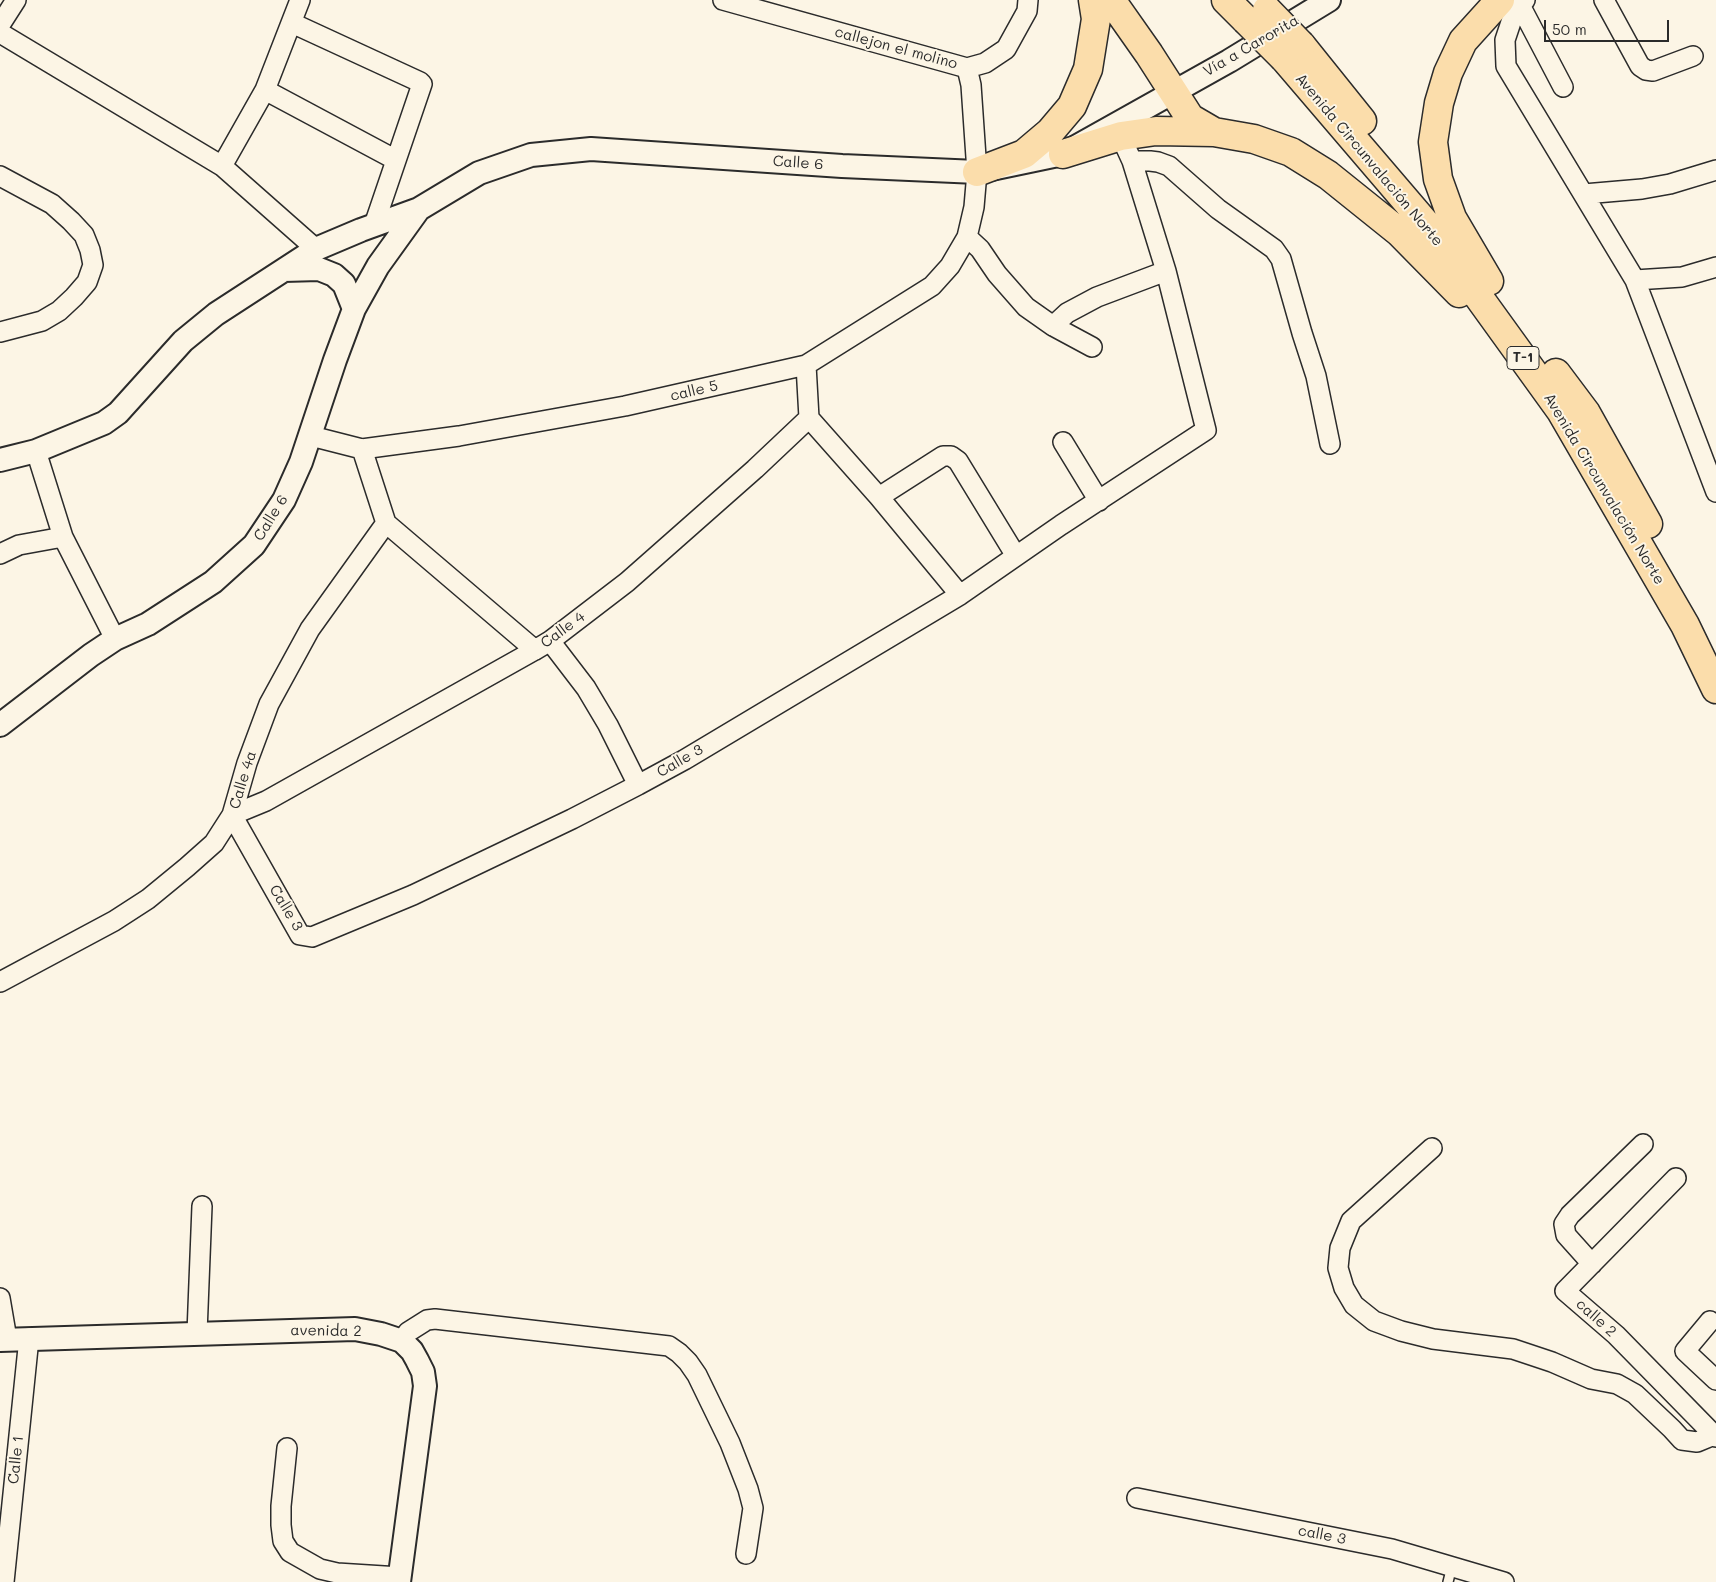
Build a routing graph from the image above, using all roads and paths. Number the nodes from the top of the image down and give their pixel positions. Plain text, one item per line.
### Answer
1 (16, 0) edge
2 (300, 0) edge
3 (723, 0) edge
4 (1028, 0) edge
5 (1093, 0) edge
6 (1111, 0) edge
7 (1226, 0) edge
8 (1329, 0) edge
9 (1604, 0) edge
10 (1515, 2) edge
11 (1257, 10) edge
12 (292, 23) junction
13 (0, 25) edge
14 (0, 33) edge
15 (1293, 52) junction
16 (1693, 56) dead end
17 (967, 68) junction
18 (1563, 87) dead end
19 (265, 90) junction
20 (1173, 91) junction
21 (1118, 130) junction
22 (1214, 132) junction
23 (1063, 154) joint
24 (396, 160) junction
25 (1132, 161) junction
26 (222, 166) junction
27 (1716, 170) edge
28 (977, 172) junction
29 (0, 176) edge
30 (1584, 194) junction
31 (419, 209) junction
32 (374, 225) junction
33 (967, 237) junction
34 (316, 249) junction
35 (1716, 267) edge
36 (282, 270) junction
37 (1166, 271) junction
38 (1635, 280) junction
39 (1489, 281) junction
40 (354, 309) junction
41 (1053, 326) junction
42 (0, 332) edge
43 (1092, 347) dead end
44 (1522, 356) junction
45 (806, 365) junction
46 (809, 418) junction
47 (311, 436) junction
48 (1063, 442) dead end
49 (1330, 444) dead end
50 (362, 449) junction
51 (36, 451) junction
52 (0, 460) edge
53 (1716, 492) edge
54 (879, 497) junction
55 (1099, 500) junction
56 (386, 523) junction
57 (63, 537) junction
58 (0, 554) edge
59 (1016, 556) junction
60 (960, 595) junction
61 (115, 640) junction
62 (1716, 645) edge
63 (542, 646) junction
64 (1716, 690) edge
65 (0, 725) edge
66 (638, 785) junction
67 (232, 815) junction
68 (0, 982) edge
69 (1643, 1144) dead end
70 (1432, 1148) dead end
71 (1676, 1178) dead end
72 (202, 1206) dead end
73 (1592, 1264) junction
74 (0, 1298) edge
75 (1710, 1321) dead end
76 (197, 1332) junction
77 (12, 1339) edge
78 (402, 1342) junction
79 (1716, 1380) edge
80 (1715, 1436) edge
81 (287, 1448) dead end
82 (1136, 1498) dead end
83 (746, 1554) dead end
84 (1450, 1574) edge
85 (400, 1580) edge
86 (4, 1582) edge
87 (1504, 1582) edge

1 - 13 street
2 - 12 street
3 - 17 street, callejon el molino
4 - 17 street
5 - 28 highway
6 - 20 highway
7 - 11 highway, Avenida Circunvalación Norte / T-1
8 - 20 street, Vía a Carorita
9 - 16 street
10 - 18 street
10 - 30 street
10 - 39 highway
11 - 15 highway, Avenida Circunvalación Norte / T-1, bridge
12 - 19 street
12 - 24 street
14 - 26 street
15 - 39 highway, Avenida Circunvalación Norte / T-1
15 - 44 highway, Avenida Circunvalación Norte / T-1
17 - 28 street, callejon el molino
19 - 24 street
19 - 26 street
20 - 21 street
20 - 22 highway
21 - 22 highway
21 - 23 highway
21 - 25 street
22 - 44 highway
23 - 28 street, Calle 6
24 - 32 street
25 - 37 street
25 - 49 street
26 - 34 street
27 - 30 street
28 - 31 street, Calle 6
28 - 33 street, calle 5
29 - 42 street
30 - 38 street
31 - 32 street, Calle 6
31 - 40 street, Calle 6
32 - 34 street, Calle 6
33 - 41 street
33 - 45 street, calle 5
34 - 36 street, Calle 6
35 - 38 street
36 - 40 street
36 - 51 street, Calle 6
37 - 41 street
37 - 55 street, Calle 3
38 - 53 street
39 - 62 highway, Avenida Circunvalación Norte / T-1
40 - 47 street, Calle 6
41 - 43 street
44 - 64 highway, Avenida Circunvalación Norte / T-1
45 - 46 street
45 - 50 street, calle 5
46 - 54 street
46 - 63 street, Calle 4
47 - 50 street, calle 5
47 - 61 street, Calle 6
48 - 55 street
50 - 56 street
51 - 52 street, Calle 6
51 - 57 street
54 - 59 street
54 - 60 street
55 - 59 street, Calle 3
56 - 63 street
56 - 67 street, Calle 4a
57 - 58 street
57 - 61 street
59 - 60 street, Calle 3
60 - 66 street, Calle 3
61 - 65 street, Calle 6
63 - 66 street
63 - 67 street, Calle 4
66 - 67 street, Calle 3
67 - 68 street, Calle 4a
69 - 73 street
70 - 80 street
71 - 73 street, calle 2
72 - 76 street
73 - 80 street, calle 2
74 - 77 street, Calle 1
75 - 79 street
76 - 77 street, avenida 2
76 - 78 street, avenida 2
77 - 86 street, Calle 1
78 - 83 street
78 - 85 street
81 - 85 street
82 - 84 street, calle 3
84 - 87 street, calle 3

